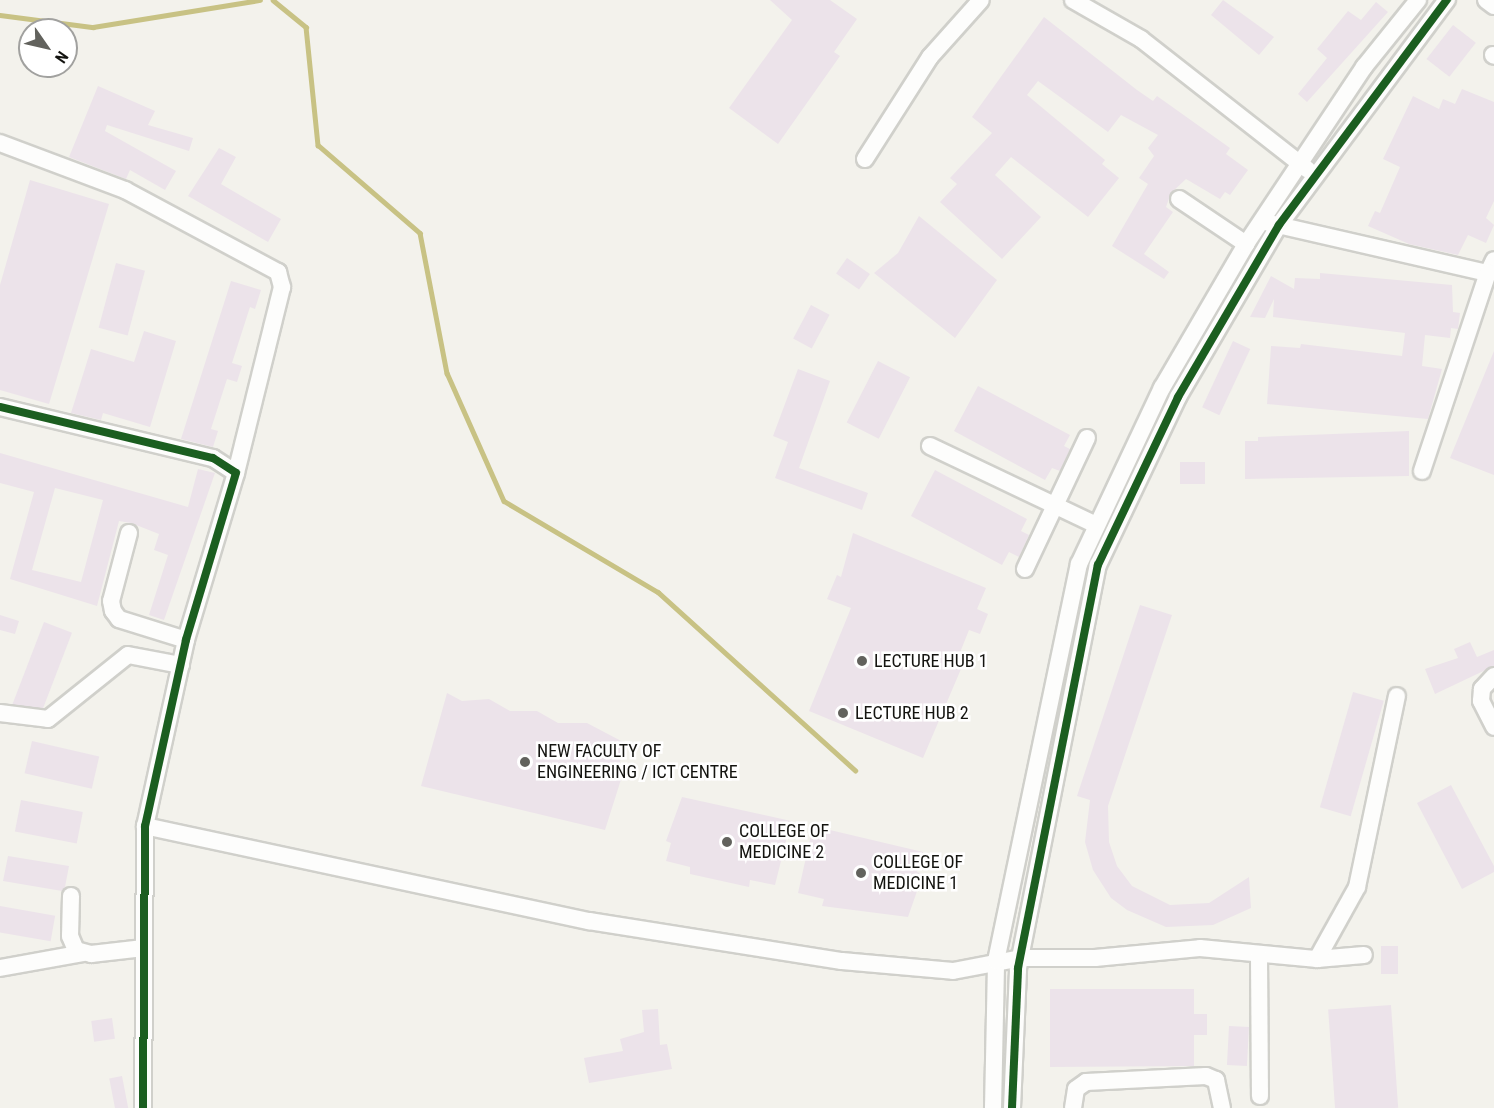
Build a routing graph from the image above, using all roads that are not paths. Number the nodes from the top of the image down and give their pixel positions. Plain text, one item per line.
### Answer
1 (981, 0) edge
2 (1073, 0) edge
3 (1418, 0) edge
4 (1446, 0) edge
5 (1486, 0) edge
6 (1494, 6) edge
7 (0, 143) edge
8 (865, 159) dead end
9 (1299, 164) junction
10 (1314, 174) junction
11 (1179, 199) dead end
12 (1262, 220) junction
13 (1279, 225) junction
14 (1246, 244) junction
15 (1491, 267) edge
16 (0, 407) edge
17 (1087, 438) dead end
18 (930, 446) dead end
19 (1422, 471) dead end
20 (236, 473) junction
21 (1111, 492) junction
22 (1128, 499) junction
23 (1054, 505) junction
24 (1096, 525) junction
25 (129, 532) dead end
26 (1025, 569) dead end
27 (186, 640) junction
28 (181, 664) junction
29 (1494, 676) edge
30 (1397, 696) dead end
31 (0, 713) edge
32 (1494, 727) edge
33 (145, 826) junction
34 (71, 896) dead end
35 (144, 948) junction
36 (83, 953) junction
37 (1364, 955) dead end
38 (1259, 956) junction
39 (1021, 958) junction
40 (1317, 959) junction
41 (996, 961) junction
42 (0, 968) edge
43 (1260, 1096) dead end
44 (143, 1108) edge
45 (993, 1108) edge
46 (1012, 1108) edge
47 (1073, 1108) edge
48 (1222, 1108) edge

1 - 8 street
2 - 9 street
3 - 9 street
4 - 10 street
5 - 6 street
7 - 20 street
9 - 10 street
9 - 12 street
10 - 13 street
11 - 14 street
12 - 13 street
12 - 14 street
13 - 15 street
13 - 22 street
14 - 21 street
15 - 19 street
16 - 20 street
17 - 23 street
18 - 23 street
20 - 27 street
21 - 22 street
21 - 24 street
22 - 39 street
23 - 24 street
23 - 26 street
24 - 41 street
25 - 27 street
27 - 28 street
28 - 31 street
28 - 33 street
29 - 32 street
30 - 40 street
33 - 35 street
33 - 41 street
34 - 36 street
35 - 36 street
35 - 44 street
36 - 42 street
37 - 40 street
38 - 39 street
38 - 40 street
38 - 43 street
39 - 41 street
39 - 46 street
41 - 45 street
47 - 48 street

